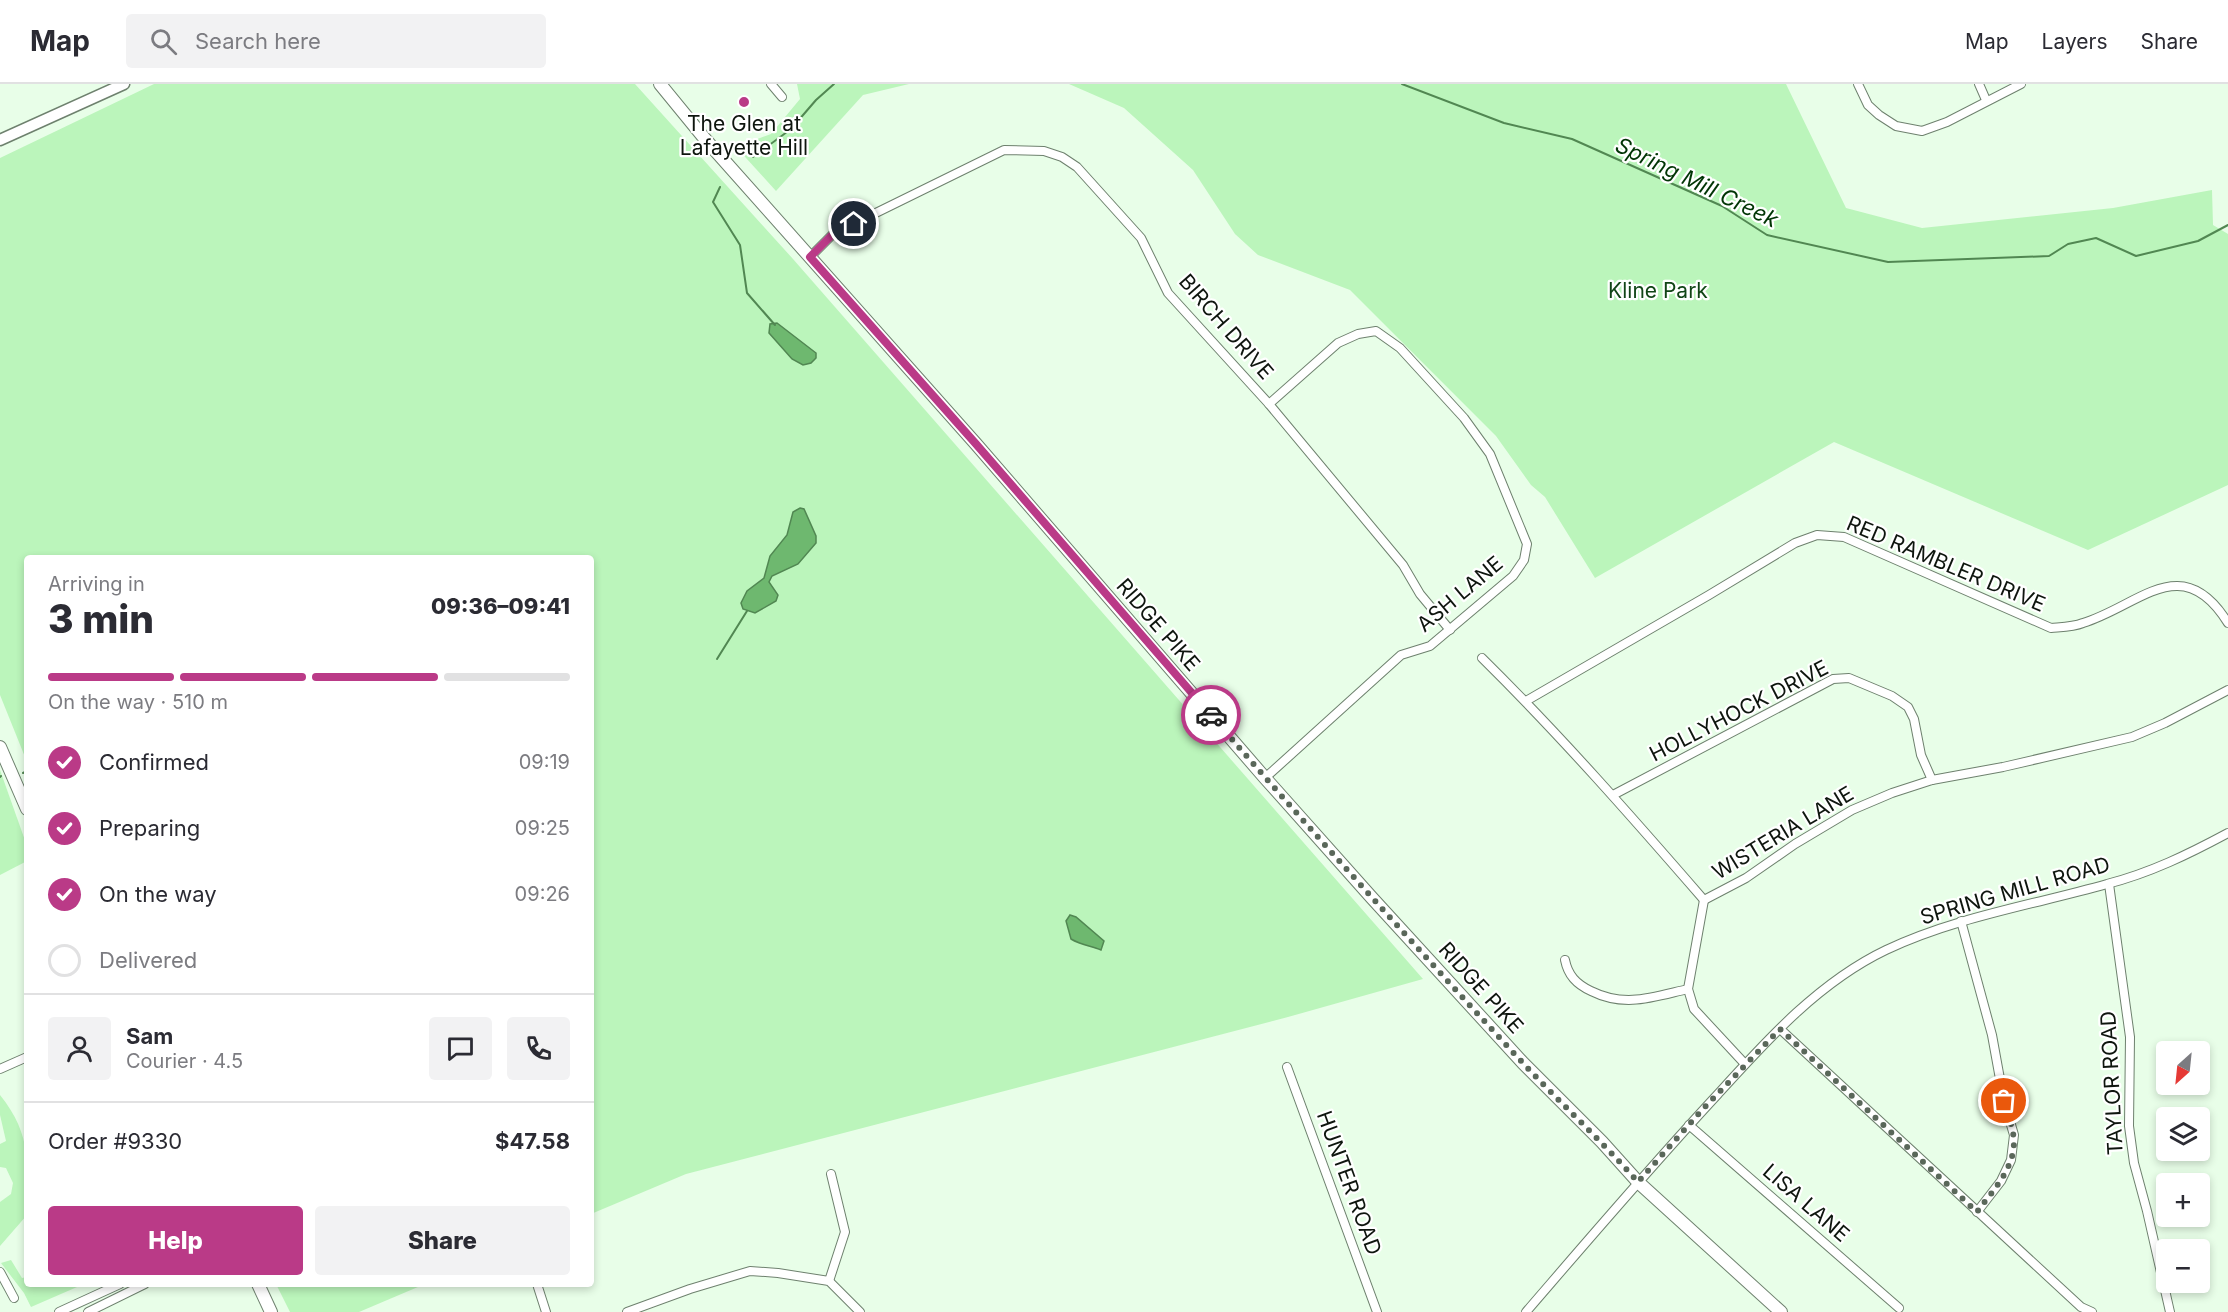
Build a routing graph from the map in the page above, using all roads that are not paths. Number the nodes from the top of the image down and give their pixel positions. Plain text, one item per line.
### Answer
1 (660, 84) edge
2 (771, 84) edge
3 (1858, 84) edge
4 (1979, 84) edge
5 (2021, 84) edge
6 (119, 85) edge
7 (782, 97) dead end
8 (1986, 100) junction
9 (0, 140) edge
10 (810, 257) junction
11 (1269, 404) junction
12 (2228, 623) edge
13 (1450, 630) junction
14 (1482, 658) dead end
15 (2228, 690) edge
16 (1526, 701) junction
17 (0, 747) edge
18 (1265, 778) junction
19 (1932, 780) junction
20 (1613, 795) junction
21 (24, 802) edge
22 (2228, 833) edge
23 (2109, 884) junction
24 (1704, 900) junction
25 (1961, 921) junction
26 (1565, 960) dead end
27 (1688, 989) junction
28 (1780, 1029) junction
29 (24, 1058) edge
30 (1745, 1065) junction
31 (1287, 1067) dead end
32 (0, 1070) edge
33 (1689, 1125) junction
34 (831, 1174) dead end
35 (1638, 1182) junction
36 (1977, 1212) junction
37 (0, 1272) edge
38 (829, 1281) junction
39 (113, 1287) edge
40 (139, 1287) edge
41 (260, 1287) edge
42 (538, 1287) edge
43 (14, 1298) dead end
44 (1899, 1308) dead end
45 (1779, 1311) edge
46 (2167, 1311) edge
47 (59, 1312) edge
48 (88, 1312) edge
49 (272, 1312) edge
50 (546, 1312) edge
51 (627, 1312) edge
52 (860, 1312) edge
53 (1377, 1312) edge
54 (1526, 1312) edge
55 (2092, 1312) edge

1 - 10 main road, RIDGE PIKE
2 - 7 street
3 - 8 street
4 - 8 street
5 - 8 street
6 - 9 main road
10 - 11 street, BIRCH DRIVE
10 - 18 main road, RIDGE PIKE
11 - 13 street, BIRCH DRIVE
11 - 13 street, ASH LANE
12 - 16 street, RED RAMBLER DRIVE
13 - 18 street, ASH LANE
14 - 16 street, WISTERIA LANE
15 - 19 street, WISTERIA LANE
16 - 20 street, WISTERIA LANE
17 - 21 main road
18 - 35 main road, RIDGE PIKE
19 - 20 street, HOLLYHOCK DRIVE
19 - 24 street, WISTERIA LANE
20 - 24 street, WISTERIA LANE
22 - 23 street, SPRING MILL ROAD
23 - 25 street, SPRING MILL ROAD
23 - 46 street, TAYLOR ROAD
24 - 27 street
25 - 28 street, SPRING MILL ROAD
25 - 36 street
26 - 27 street
27 - 30 street
28 - 30 street, SPRING MILL ROAD
28 - 36 street
29 - 32 street
30 - 33 street, SPRING MILL ROAD
31 - 53 street, HUNTER ROAD
33 - 35 street, SPRING MILL ROAD
33 - 44 street, LISA LANE
34 - 38 street
35 - 45 main road, RIDGE PIKE
35 - 54 street, SPRING MILL ROAD
36 - 55 street
37 - 43 street
38 - 51 street
38 - 52 street
39 - 47 street
40 - 48 street
41 - 49 main road
42 - 50 street

